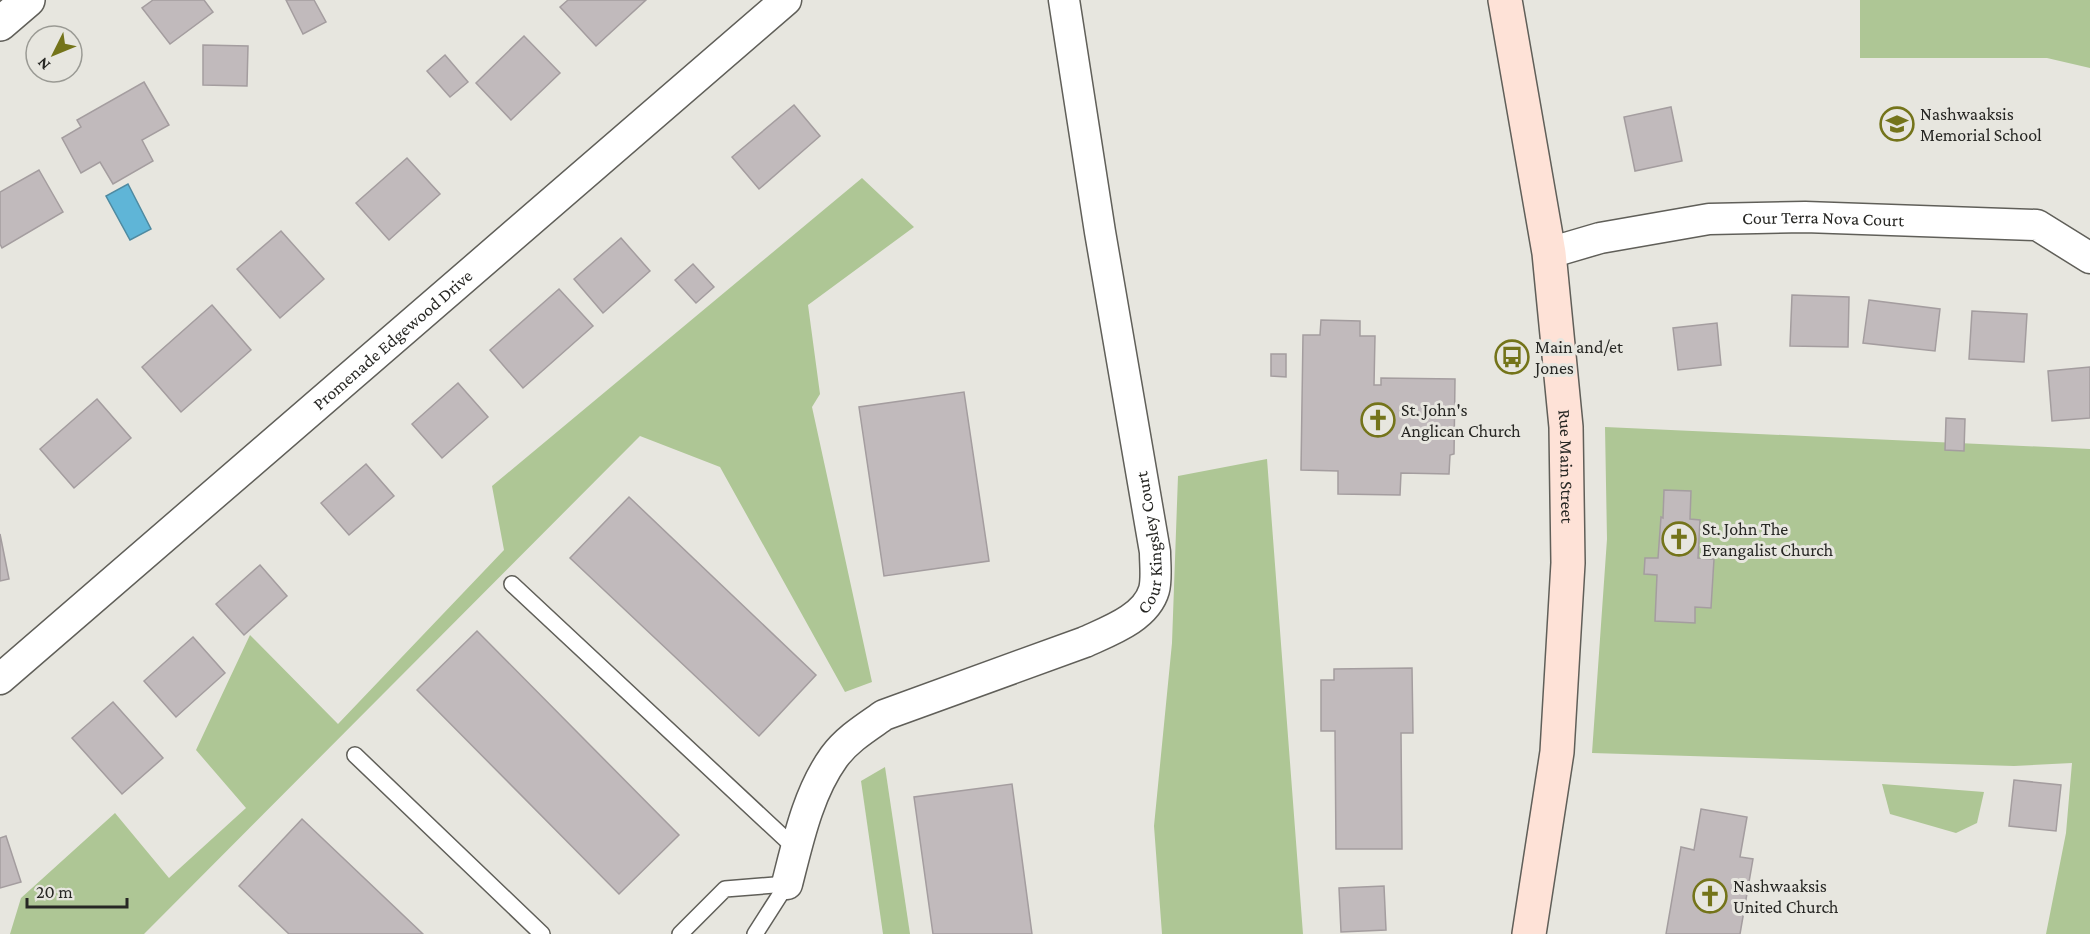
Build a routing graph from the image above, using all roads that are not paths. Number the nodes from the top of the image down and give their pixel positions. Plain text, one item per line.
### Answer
1 (28, 0) edge
2 (786, 0) edge
3 (1064, 0) edge
4 (1505, 0) edge
5 (0, 24) edge
6 (1549, 253) junction
7 (2090, 258) edge
8 (512, 584) dead end
9 (0, 679) edge
10 (355, 755) dead end
11 (796, 849) junction
12 (787, 884) junction
13 (542, 934) edge
14 (680, 934) edge
15 (755, 934) edge
16 (1529, 934) edge

1 - 5 street
2 - 9 street, Promenade Edgewood Drive
3 - 11 street, Cour Kingsley Court
4 - 6 main road, Rue Main Street
6 - 7 street, Cour Terra Nova Court
6 - 16 main road, Rue Main Street
8 - 11 lane
10 - 13 lane
11 - 12 street, Cour Kingsley Court
12 - 14 lane
12 - 15 lane

